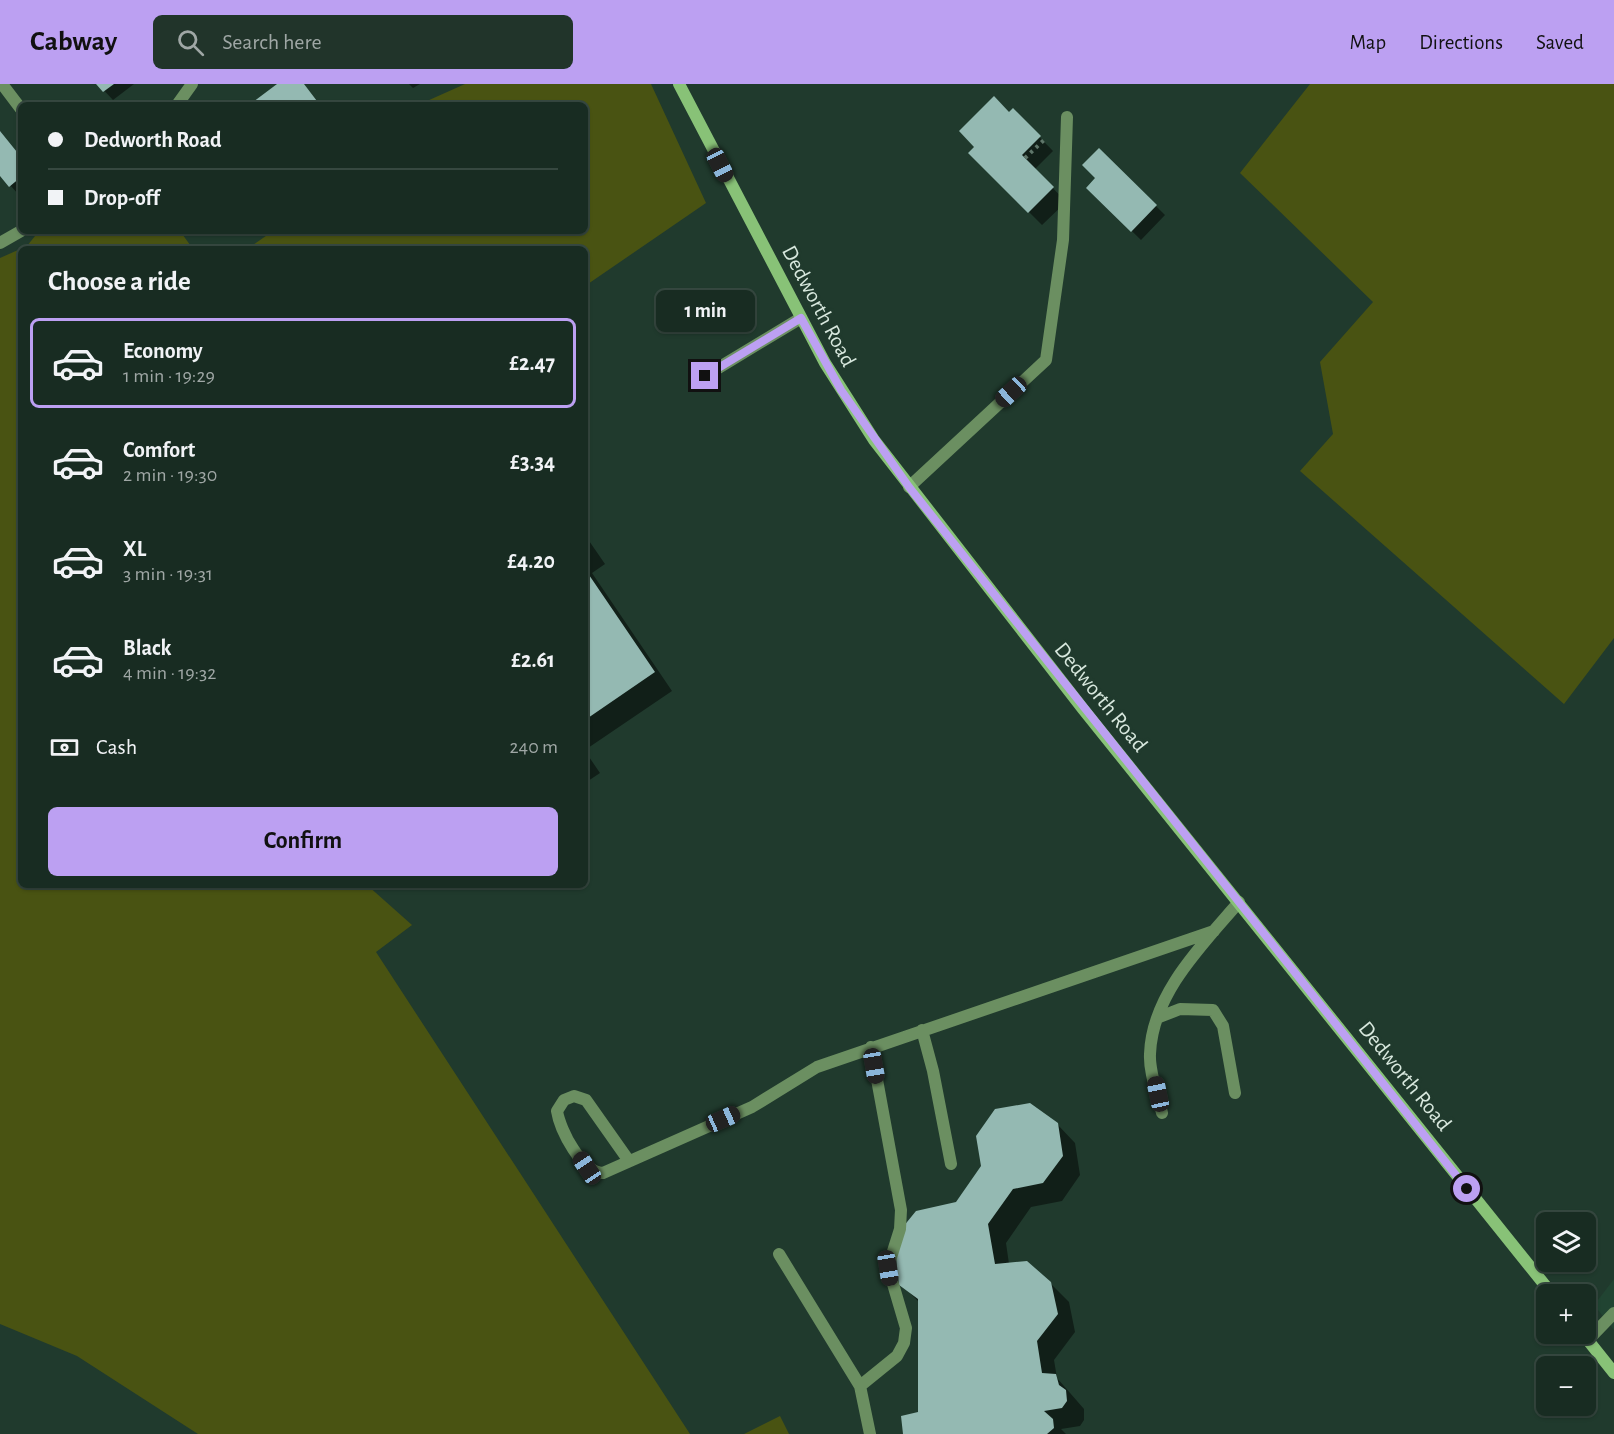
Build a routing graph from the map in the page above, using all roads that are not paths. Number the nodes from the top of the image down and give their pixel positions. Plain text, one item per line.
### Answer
1 (2, 84) edge
2 (192, 84) edge
3 (679, 84) edge
4 (179, 102) edge
5 (18, 105) edge
6 (1067, 117) dead end
7 (18, 233) edge
8 (0, 243) edge
9 (801, 318) junction
10 (705, 376) dead end
11 (909, 487) junction
12 (1239, 902) junction
13 (1214, 931) junction
14 (1157, 1018) junction
15 (922, 1030) junction
16 (871, 1047) junction
17 (1235, 1094) dead end
18 (1162, 1113) dead end
19 (629, 1161) junction
20 (951, 1164) dead end
21 (778, 1254) dead end
22 (1544, 1284) edge
23 (1614, 1313) edge
24 (1596, 1328) edge
25 (1591, 1344) edge
26 (1614, 1373) edge
27 (860, 1386) junction
28 (870, 1434) edge

1 - 5 street
2 - 4 street
3 - 9 main road, Dedworth Road
6 - 11 street
7 - 8 street
9 - 10 street
9 - 11 main road, Dedworth Road
11 - 12 main road, Dedworth Road
12 - 13 street
12 - 22 main road, Dedworth Road
13 - 14 street
13 - 15 street
14 - 17 street
14 - 18 street
15 - 16 street
15 - 20 street
16 - 19 street
16 - 27 street
19 - 19 street
21 - 27 street
23 - 24 street
25 - 26 main road
27 - 28 street

